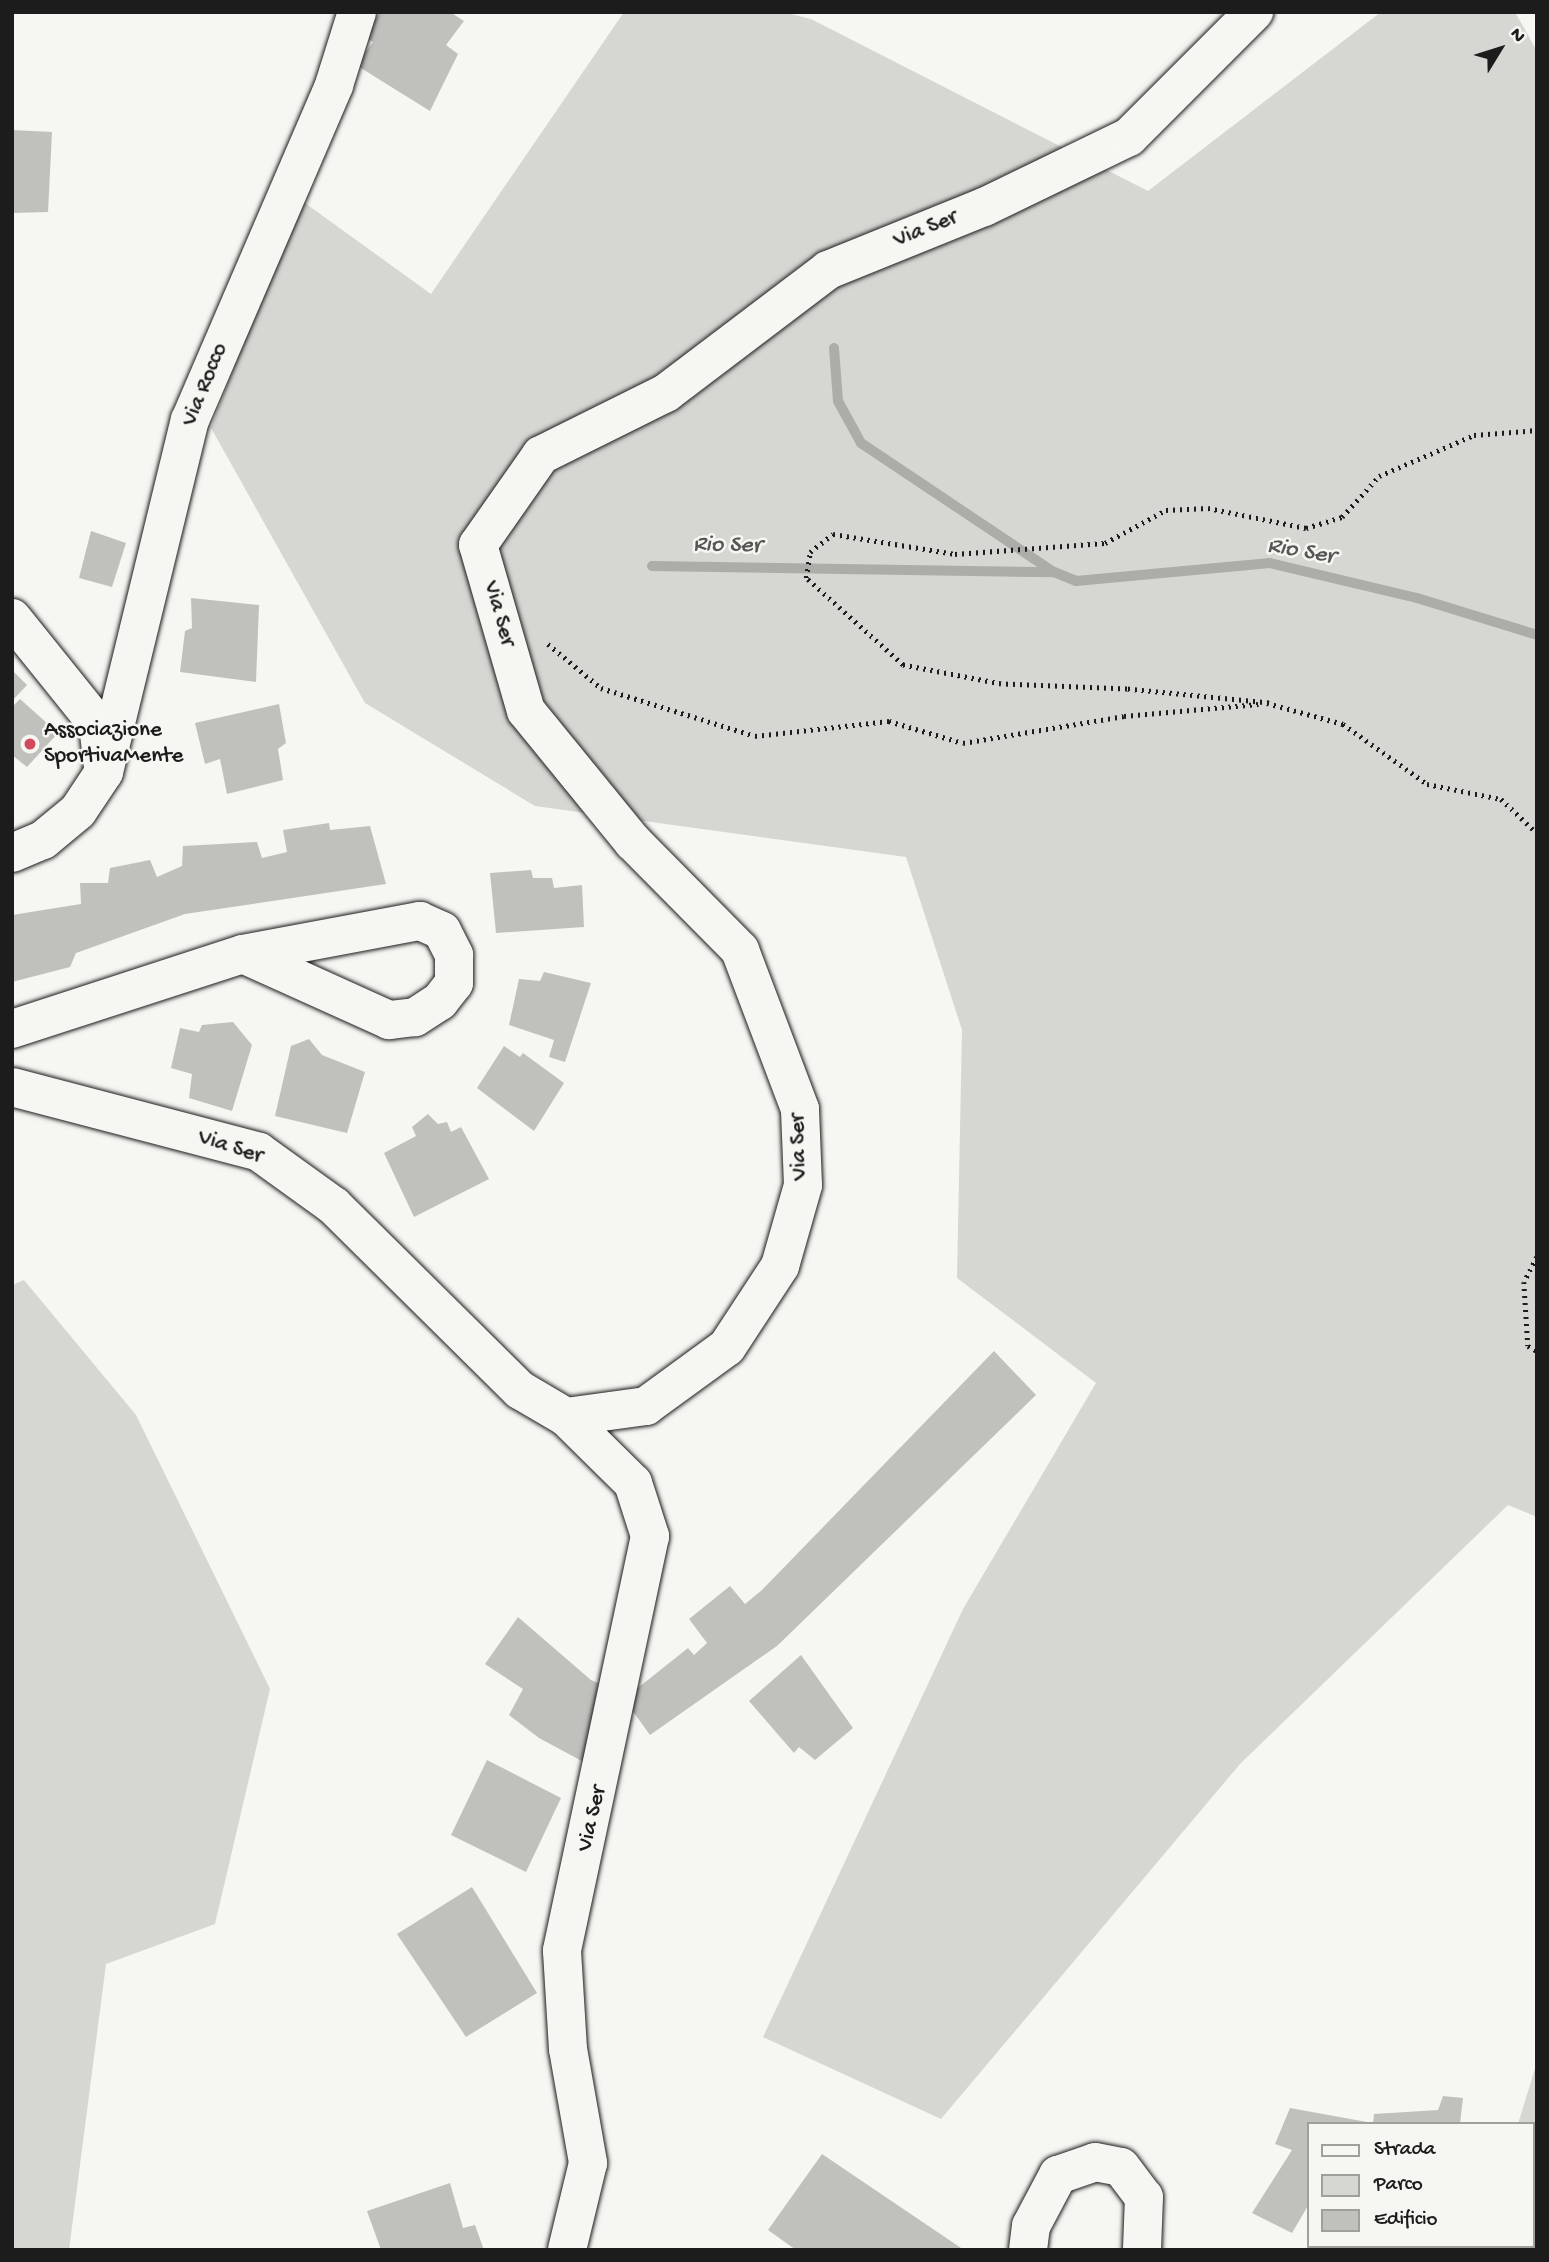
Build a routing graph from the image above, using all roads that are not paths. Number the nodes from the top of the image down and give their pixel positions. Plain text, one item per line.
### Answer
1 (356, 12) edge
2 (1254, 12) edge
3 (12, 618) edge
4 (104, 772) junction
5 (12, 853) edge
6 (243, 954) junction
7 (12, 1028) edge
8 (12, 1087) edge
9 (566, 1417) junction
10 (567, 2250) edge
11 (1027, 2250) edge
12 (1142, 2250) edge

1 - 4 street, Via Rocco
2 - 9 street, Via Ser
3 - 4 street
4 - 5 street, Via Rocco
6 - 6 street
6 - 7 street
8 - 9 street, Via Ser
9 - 10 street, Via Ser
11 - 12 street

